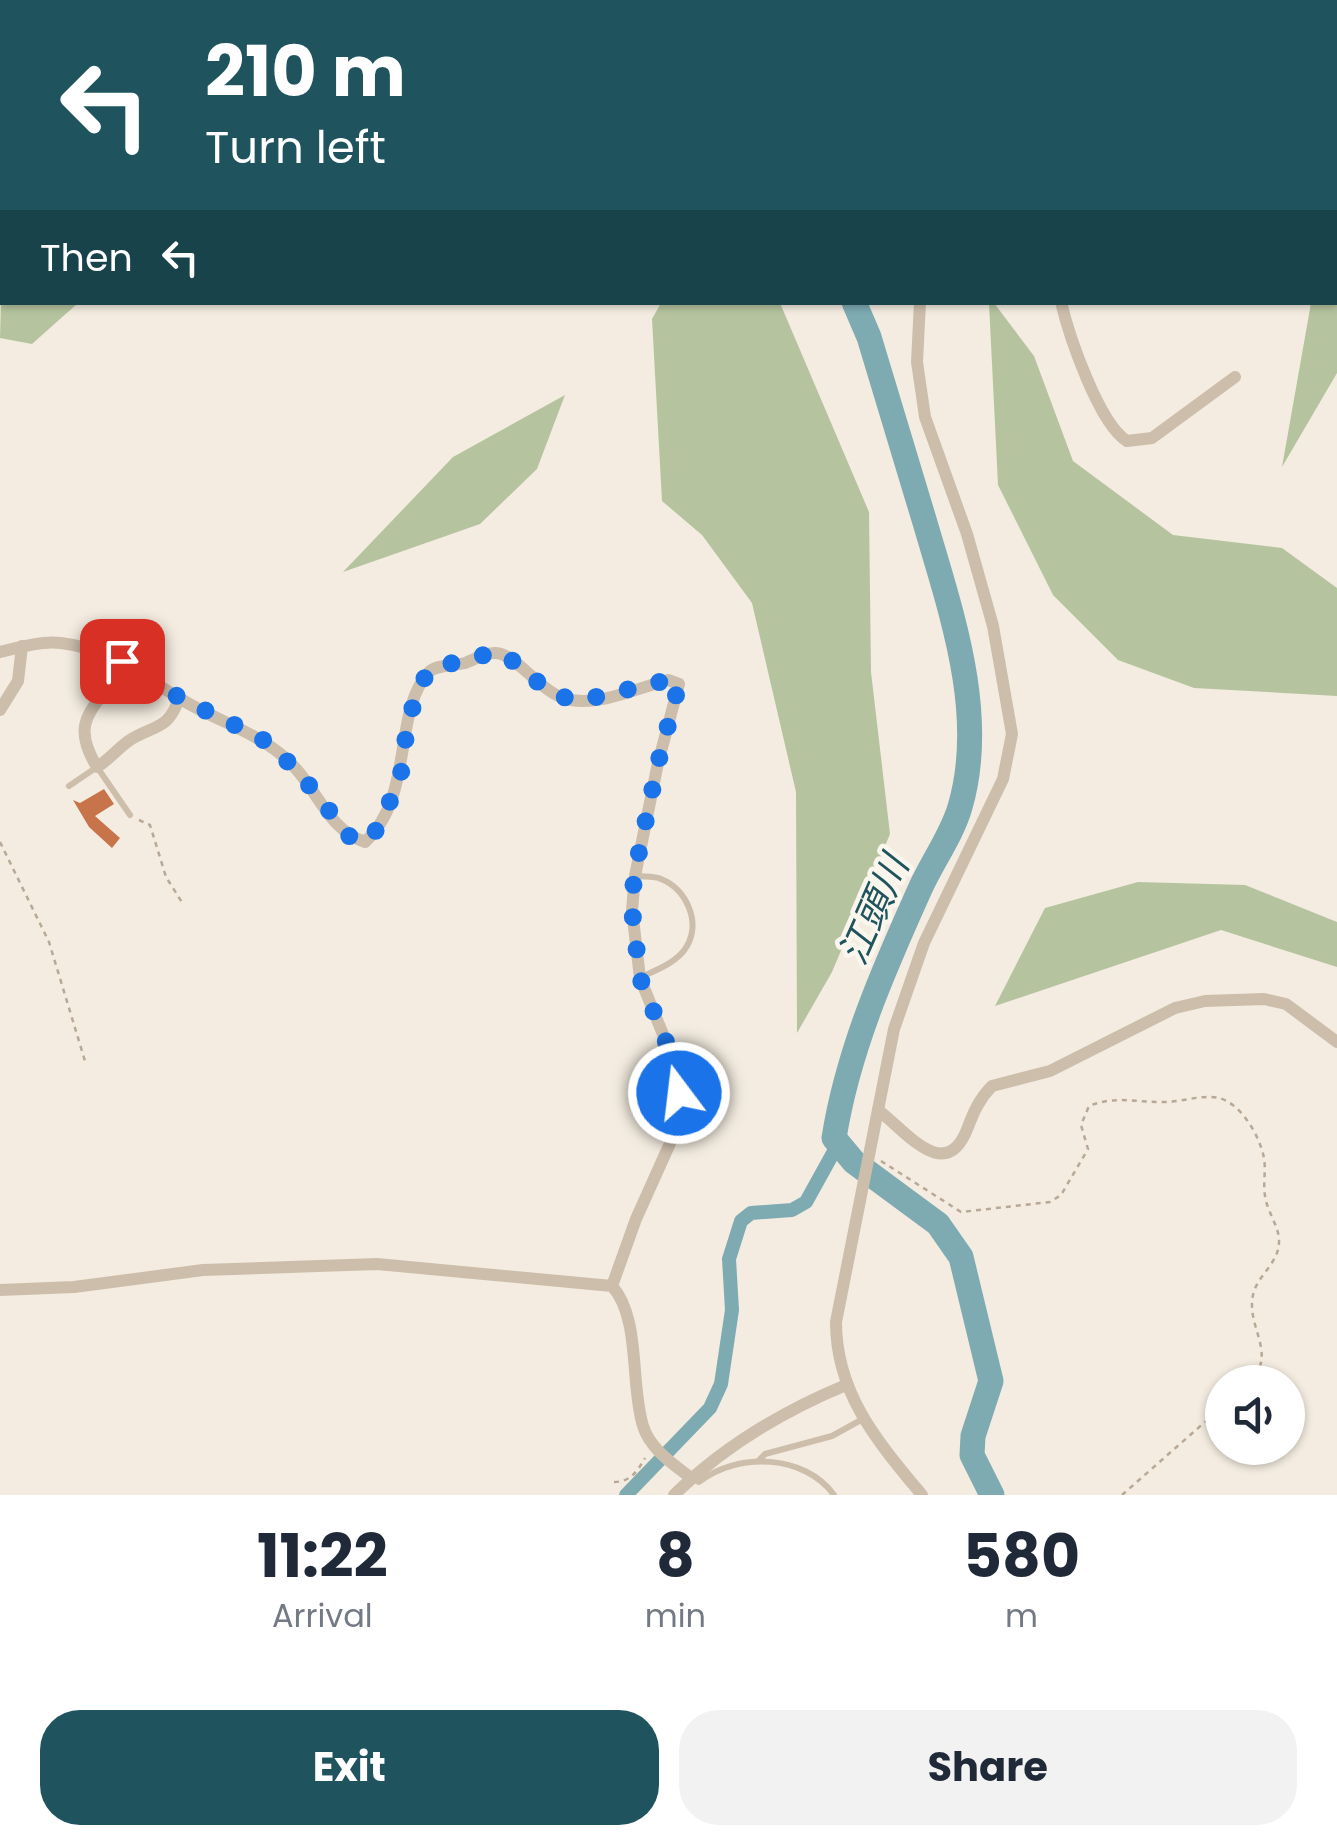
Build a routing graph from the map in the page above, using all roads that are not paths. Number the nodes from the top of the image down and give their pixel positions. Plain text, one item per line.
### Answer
1 (920, 305) edge
2 (1061, 305) edge
3 (1235, 377) dead end
4 (22, 646) junction
5 (0, 652) edge
6 (122, 661) junction
7 (180, 698) junction
8 (0, 710) edge
9 (97, 766) junction
10 (69, 786) dead end
11 (130, 815) road end
12 (634, 876) junction
13 (640, 978) junction
14 (1337, 1042) edge
15 (878, 1110) junction
16 (612, 1286) junction
17 (0, 1290) edge
18 (846, 1385) junction
19 (861, 1420) junction
20 (758, 1460) junction
21 (691, 1478) junction
22 (674, 1495) edge
23 (834, 1495) edge
24 (922, 1495) edge

1 - 15 street
2 - 3 street
4 - 5 street
4 - 6 street
4 - 8 street
6 - 7 street
6 - 9 street
7 - 9 street
7 - 12 street
9 - 10 lane
9 - 11 lane
12 - 13 street
12 - 13 lane
13 - 16 street
14 - 15 street
15 - 18 street
16 - 17 street
16 - 21 street
18 - 19 street
18 - 21 street
19 - 20 lane
19 - 24 street
20 - 21 lane
20 - 23 lane
21 - 22 street

